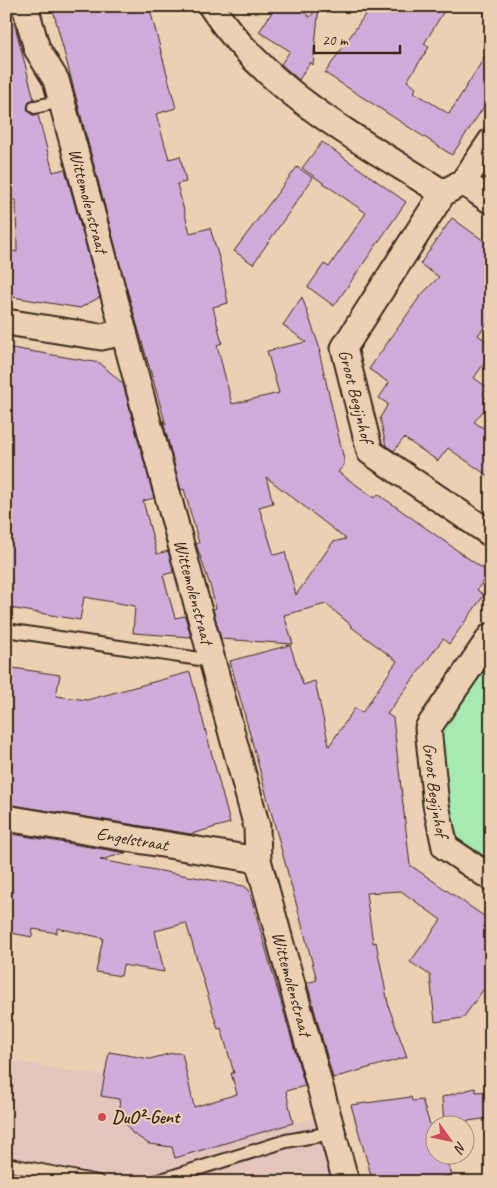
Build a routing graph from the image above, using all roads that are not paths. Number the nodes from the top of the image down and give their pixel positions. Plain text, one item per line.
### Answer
1 (25, 6) edge
2 (211, 6) edge
3 (61, 101) junction
4 (36, 107) dead end
5 (491, 141) edge
6 (453, 188) junction
7 (491, 201) edge
8 (6, 322) edge
9 (124, 332) junction
10 (491, 534) edge
11 (6, 630) edge
12 (491, 636) edge
13 (213, 661) junction
14 (6, 818) edge
15 (258, 860) junction
16 (491, 878) edge
17 (332, 1133) junction
18 (6, 1164) edge
19 (98, 1182) edge
20 (155, 1182) edge
21 (346, 1182) edge

1 - 3 street, Wittemolenstraat
2 - 6 street
3 - 4 lane
3 - 9 street, Wittemolenstraat
5 - 6 street, Groot Begijnhof
6 - 7 street
6 - 10 street, Groot Begijnhof
8 - 9 street
9 - 13 street, Wittemolenstraat
11 - 13 lane
12 - 16 street, Groot Begijnhof
13 - 15 street, Wittemolenstraat
14 - 15 street, Engelstraat
15 - 17 street, Wittemolenstraat
17 - 20 lane
17 - 21 street, Wittemolenstraat
18 - 19 lane

